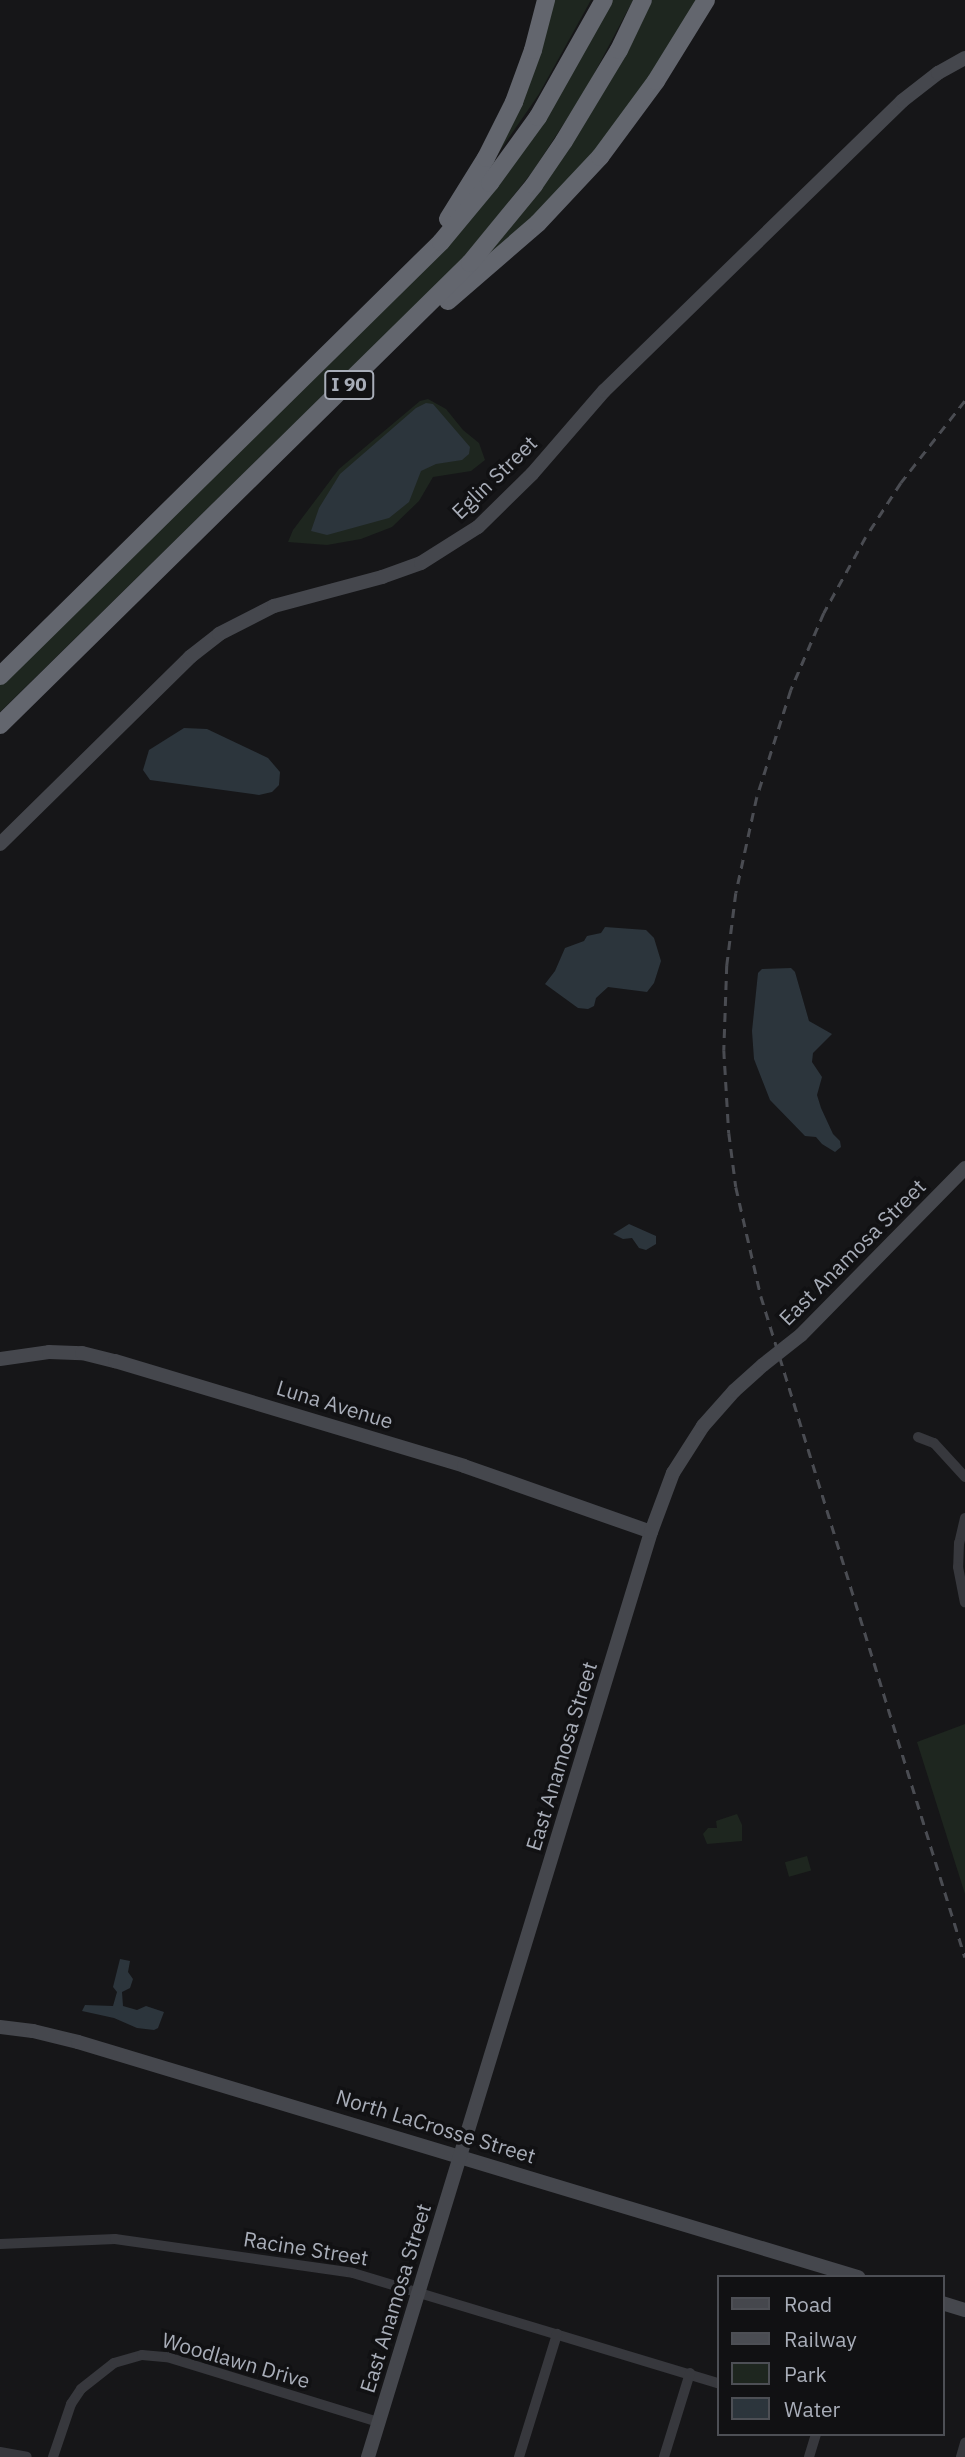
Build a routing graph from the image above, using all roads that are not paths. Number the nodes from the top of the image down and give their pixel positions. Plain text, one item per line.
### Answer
1 (546, 0) edge
2 (604, 0) edge
3 (643, 0) edge
4 (706, 0) edge
5 (965, 58) edge
6 (346, 387) junction
7 (211, 471) junction
8 (0, 676) edge
9 (0, 725) edge
10 (0, 844) edge
11 (965, 1168) edge
12 (0, 1359) edge
13 (918, 1437) dead end
14 (965, 1477) edge
15 (965, 1518) edge
16 (651, 1532) junction
17 (965, 1602) edge
18 (0, 2027) edge
19 (461, 2156) junction
20 (0, 2244) edge
21 (851, 2275) edge
22 (419, 2291) junction
23 (944, 2304) edge
24 (965, 2310) edge
25 (557, 2334) junction
26 (690, 2373) junction
27 (716, 2382) edge
28 (378, 2422) junction
29 (815, 2436) edge
30 (965, 2443) edge
31 (0, 2452) edge
32 (27, 2457) edge
33 (54, 2457) edge
34 (368, 2457) edge
35 (519, 2457) edge
36 (664, 2457) edge
37 (809, 2457) edge
38 (961, 2457) edge

1 - 7 highway
2 - 7 highway, I 90
3 - 6 highway, I 90
4 - 6 highway
5 - 10 main road, Eglin Street
6 - 9 highway, I 90
7 - 8 highway, I 90
11 - 16 main road, East Anamosa Street, bridge
12 - 16 main road, Luna Avenue
13 - 14 street
15 - 17 street
16 - 19 main road, East Anamosa Street
18 - 19 main road, North LaCrosse Street
19 - 21 main road, North LaCrosse Street
19 - 22 main road, East Anamosa Street
20 - 22 street, Racine Street
22 - 25 street, Racine Street
22 - 28 main road, East Anamosa Street
23 - 24 main road
25 - 26 street, Racine Street
25 - 35 street
26 - 27 street, Racine Street
26 - 36 street
28 - 33 street, Woodlawn Drive
28 - 34 main road, East Anamosa Street
29 - 37 street
30 - 38 street
31 - 32 street

